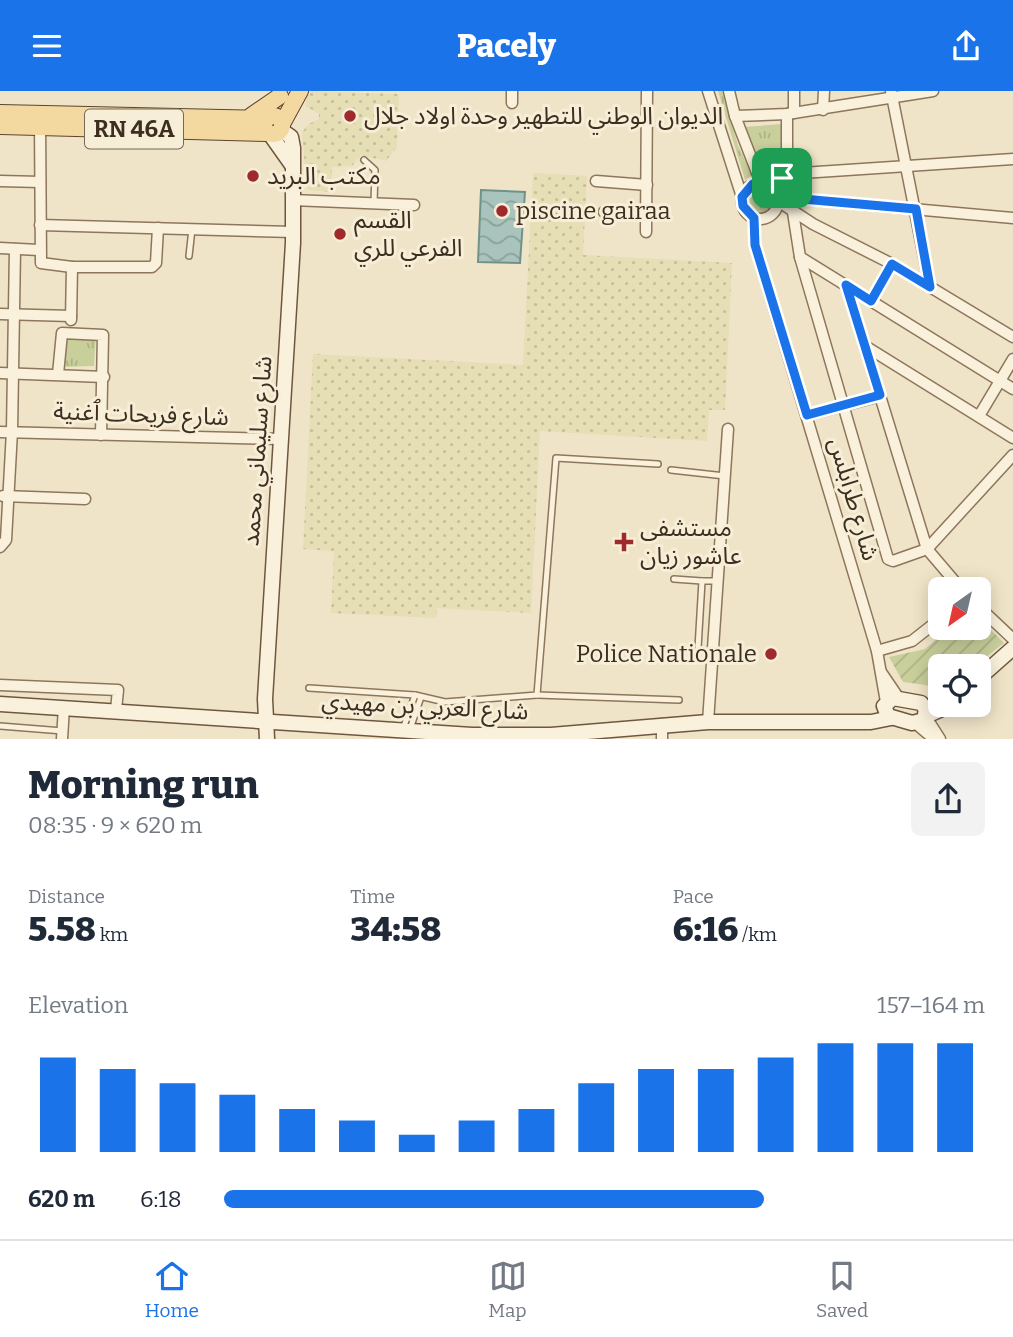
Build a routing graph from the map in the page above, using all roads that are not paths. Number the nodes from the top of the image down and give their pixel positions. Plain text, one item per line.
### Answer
1 (300, 91) edge
2 (647, 91) edge
3 (708, 91) edge
4 (730, 91) edge
5 (794, 91) edge
6 (824, 91) edge
7 (933, 91) edge
8 (891, 94) edge
9 (283, 97) edge
10 (822, 110) junction
11 (0, 113) edge
12 (790, 114) junction
13 (735, 116) junction
14 (238, 120) junction
15 (40, 121) junction
16 (0, 126) edge
17 (276, 128) junction
18 (1013, 159) edge
19 (364, 160) dead end
20 (292, 165) junction
21 (906, 165) junction
22 (787, 174) junction
23 (0, 181) edge
24 (596, 181) dead end
25 (40, 182) junction
26 (647, 185) junction
27 (766, 185) junction
28 (742, 197) junction
29 (292, 200) junction
30 (778, 201) junction
31 (374, 203) junction
32 (792, 203) junction
33 (414, 205) dead end
34 (916, 209) junction
35 (604, 212) dead end
36 (646, 213) junction
37 (754, 218) junction
38 (1013, 218) edge
39 (40, 225) junction
40 (158, 228) junction
41 (192, 229) junction
42 (293, 232) junction
43 (646, 232) dead end
44 (0, 248) edge
45 (15, 249) junction
46 (39, 250) junction
47 (190, 256) dead end
48 (800, 257) junction
49 (892, 264) junction
50 (72, 267) junction
51 (846, 285) junction
52 (930, 287) junction
53 (871, 301) junction
54 (0, 314) edge
55 (13, 314) junction
56 (71, 316) junction
57 (71, 332) junction
58 (1013, 337) edge
59 (865, 346) junction
60 (1013, 359) edge
61 (0, 373) edge
62 (13, 374) junction
63 (58, 374) junction
64 (104, 377) junction
65 (1000, 381) junction
66 (1013, 389) edge
67 (880, 395) junction
68 (844, 404) junction
69 (807, 415) junction
70 (979, 416) junction
71 (728, 429) dead end
72 (6, 431) edge
73 (101, 435) junction
74 (1013, 438) edge
75 (281, 439) junction
76 (1013, 455) edge
77 (659, 464) dead end
78 (671, 470) dead end
79 (725, 476) junction
80 (4, 496) edge
81 (85, 499) dead end
82 (2, 547) edge
83 (928, 549) junction
84 (951, 577) edge
85 (674, 579) dead end
86 (702, 581) junction
87 (718, 581) junction
88 (991, 618) edge
89 (928, 629) edge
90 (1013, 639) edge
91 (698, 648) dead end
92 (1013, 648) edge
93 (877, 651) junction
94 (991, 667) edge
95 (4, 685) edge
96 (309, 688) dead end
97 (537, 695) junction
98 (418, 696) junction
99 (679, 699) dead end
100 (3, 704) edge
101 (64, 707) junction
102 (890, 707) junction
103 (116, 710) junction
104 (928, 710) edge
105 (928, 713) edge
106 (922, 715) junction
107 (264, 721) junction
108 (708, 722) junction
109 (0, 726) edge
110 (401, 731) edge
111 (662, 731) edge
112 (360, 732) edge
113 (62, 735) edge
114 (595, 735) edge
115 (471, 737) edge
116 (551, 737) edge
117 (267, 739) edge
118 (937, 739) edge

1 - 9 main road
2 - 26 street
3 - 28 street
4 - 13 street
5 - 12 street
6 - 10 street
7 - 8 street
8 - 10 street
8 - 21 street
9 - 14 main road
9 - 17 main road
9 - 17 main road
10 - 12 street
11 - 15 main road, RN 46A
12 - 13 street
12 - 22 street
13 - 27 street
14 - 15 main road, RN 46A
14 - 17 main road, RN 46A
15 - 16 main road, RN 46A
15 - 17 main road, RN 46A
15 - 25 street
17 - 20 street
17 - 20 street, شارع سليماني محمد
18 - 21 street
19 - 31 lane
20 - 29 street, شارع سليماني محمد
21 - 22 street
21 - 34 street
22 - 27 street
22 - 32 street
23 - 25 street
24 - 26 street
25 - 39 street
26 - 36 street
27 - 28 street
27 - 30 street
28 - 37 street
29 - 31 street
29 - 42 street, شارع سليماني محمد
30 - 32 street
30 - 37 street
31 - 33 street
32 - 34 street
32 - 48 street
32 - 49 street
34 - 38 street
34 - 52 street
35 - 36 street
36 - 43 street
37 - 69 street, شارع طرابلس
39 - 40 street
39 - 46 street
40 - 41 street
40 - 50 street
41 - 42 street
41 - 47 lane
42 - 75 street, شارع سليماني محمد
44 - 45 street
45 - 46 street
45 - 55 street
46 - 50 street
48 - 51 street
48 - 68 street
49 - 52 street
49 - 53 street
50 - 56 street
51 - 53 street
51 - 59 street
52 - 58 street
53 - 65 street
54 - 55 street
55 - 56 street
55 - 62 street
56 - 57 street
57 - 63 street
57 - 64 street
59 - 67 street
59 - 70 street
60 - 65 street
61 - 62 street
62 - 63 street
62 - 72 street
63 - 64 street
64 - 73 street
65 - 66 street
65 - 70 street
67 - 68 street
67 - 83 street
68 - 69 street
68 - 83 street
69 - 93 street, شارع طرابلس
70 - 74 street
71 - 79 street
72 - 73 street, شارع فريحات ٱغنية
72 - 80 street
73 - 75 street, شارع فريحات ٱغنية
75 - 107 street, شارع سليماني محمد
76 - 83 street
77 - 97 lane
78 - 79 lane
79 - 87 street
80 - 81 street
80 - 82 street
83 - 84 street
85 - 86 lane
86 - 87 lane
86 - 91 lane
87 - 108 street
88 - 90 street
89 - 93 street
92 - 94 street
93 - 102 street, شارع طرابلس
95 - 100 street
95 - 103 street
96 - 98 lane
97 - 98 lane
97 - 99 lane
98 - 110 lane
100 - 101 street, شارع العربي بن مهيدي
101 - 103 street, شارع العربي بن مهيدي
101 - 113 street
102 - 106 street
102 - 106 street
102 - 108 street, شارع العربي بن مهيدي
103 - 107 street, شارع العربي بن مهيدي
104 - 106 street
105 - 106 street
106 - 118 street
107 - 112 street, شارع العربي بن مهيدي
107 - 117 street, شارع سليماني محمد
108 - 111 street, شارع العربي بن مهيدي
109 - 113 lane
110 - 112 street, شارع العربي بن مهيدي
110 - 115 street, شارع العربي بن مهيدي
111 - 114 street, شارع العربي بن مهيدي
114 - 116 street, شارع العربي بن مهيدي
115 - 116 street, شارع العربي بن مهيدي

